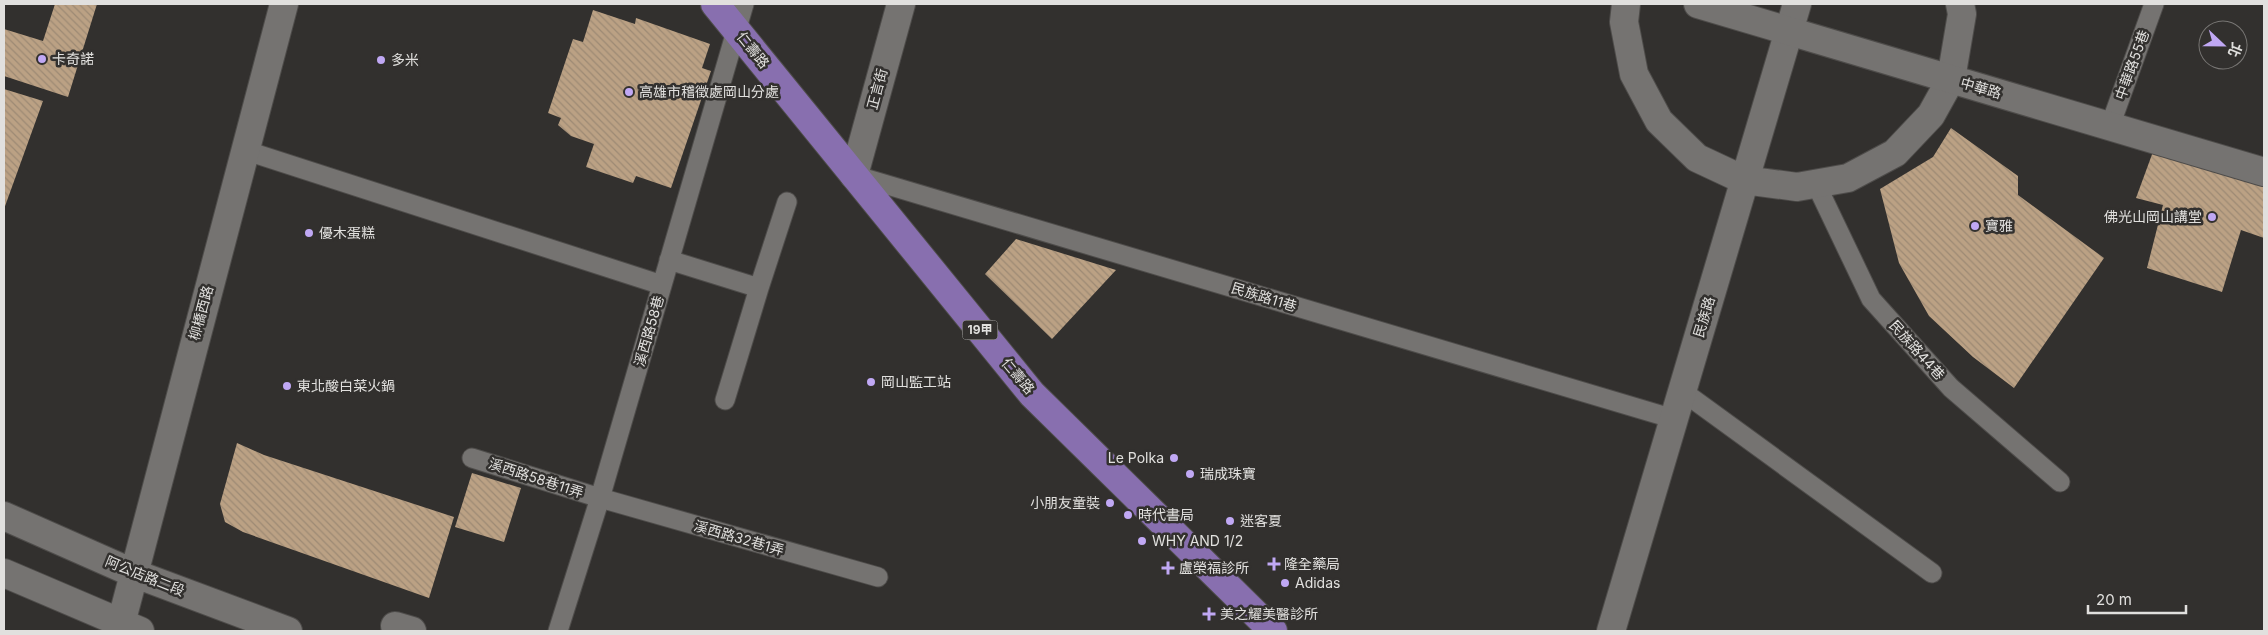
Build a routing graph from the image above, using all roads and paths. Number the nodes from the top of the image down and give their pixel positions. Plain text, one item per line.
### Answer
1 (284, 4) edge
2 (715, 4) edge
3 (744, 4) edge
4 (901, 4) edge
5 (1626, 4) edge
6 (1698, 4) edge
7 (1797, 4) edge
8 (1960, 4) edge
9 (2154, 4) edge
10 (736, 30) junction
11 (1789, 31) junction
12 (1951, 79) junction
13 (2110, 126) junction
14 (244, 150) junction
15 (2264, 172) edge
16 (854, 175) junction
17 (1744, 180) junction
18 (1816, 184) junction
19 (787, 202) dead end
20 (669, 260) junction
21 (662, 285) junction
22 (759, 288) junction
23 (1682, 391) junction
24 (725, 400) dead end
25 (1674, 418) junction
26 (472, 458) dead end
27 (2060, 482) dead end
28 (600, 498) junction
29 (4, 516) edge
30 (4, 573) edge
31 (133, 573) junction
32 (1932, 573) dead end
33 (878, 577) dead end
34 (126, 629) edge
35 (288, 631) edge
36 (558, 631) edge
37 (1273, 631) edge
38 (1611, 631) edge

1 - 14 street, 柳橋西路
2 - 10 main road, 仁壽路 / 19甲
3 - 10 lane, 溪西路58巷
4 - 16 street, 正言街
5 - 17 street
6 - 11 street, 中華路
7 - 11 street, 民族路
8 - 12 street
9 - 13 lane, 中華路55巷
10 - 16 main road, 仁壽路 / 19甲
10 - 20 lane, 溪西路58巷
11 - 12 street, 中華路
11 - 17 street, 民族路
12 - 13 street, 中華路
12 - 18 street
13 - 15 street, 中華路
14 - 21 lane
14 - 31 street, 柳橋西路
16 - 25 lane, 民族路11巷
16 - 37 main road, 仁壽路 / 19甲
17 - 18 street
17 - 23 street, 民族路
18 - 27 lane, 民族路44巷
19 - 22 lane
20 - 21 lane, 溪西路58巷
20 - 22 lane
21 - 28 lane, 溪西路58巷
22 - 24 lane
23 - 25 street, 民族路
23 - 32 lane
25 - 38 street, 民族路
26 - 28 lane, 溪西路58巷11弄
28 - 33 lane, 溪西路32巷1弄
28 - 36 lane, 溪西路58巷
29 - 31 street, 阿公店路二段
30 - 34 street
31 - 34 street, 柳橋西路
31 - 35 street, 阿公店路二段

